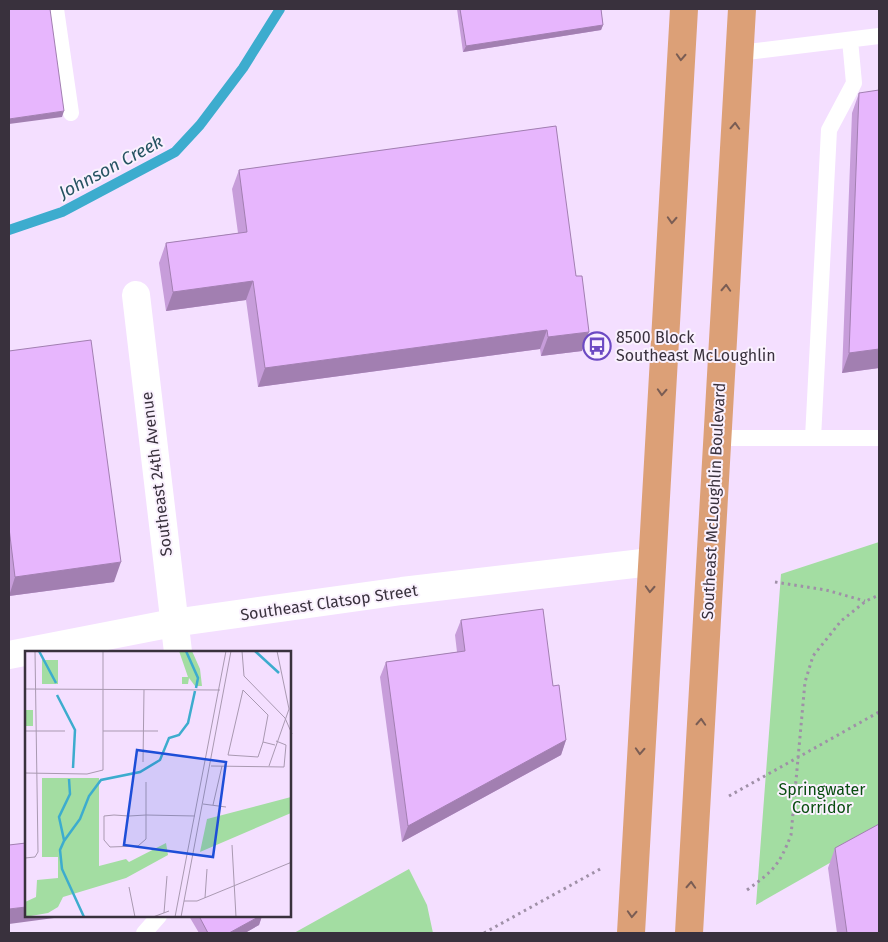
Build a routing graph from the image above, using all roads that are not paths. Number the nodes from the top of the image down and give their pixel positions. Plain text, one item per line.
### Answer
1 (56, 9) edge
2 (684, 9) edge
3 (742, 9) edge
4 (879, 36) edge
5 (850, 40) junction
6 (739, 53) junction
7 (71, 113) dead end
8 (136, 295) dead end
9 (717, 438) junction
10 (813, 438) junction
11 (879, 438) edge
12 (652, 562) junction
13 (174, 623) junction
14 (30, 651) edge
15 (178, 651) edge
16 (25, 652) edge
17 (9, 655) edge
18 (158, 917) edge
19 (144, 933) edge
20 (631, 933) edge
21 (688, 933) edge

1 - 7 lane
2 -> 12 highway
3 - 6 highway, Southeast McLoughlin Boulevard
4 - 5 lane
5 - 6 lane
5 - 10 lane
9 -> 6 highway, Southeast McLoughlin Boulevard
8 - 13 street, Southeast 24th Avenue
9 - 10 lane
21 -> 9 highway, Southeast McLoughlin Boulevard
10 - 11 lane
12 - 13 street, Southeast Clatsop Street
12 -> 20 highway
13 - 14 street, Southeast Clatsop Street
13 - 15 street, Southeast 24th Avenue
16 - 17 street, Southeast Clatsop Street
18 - 19 lane

